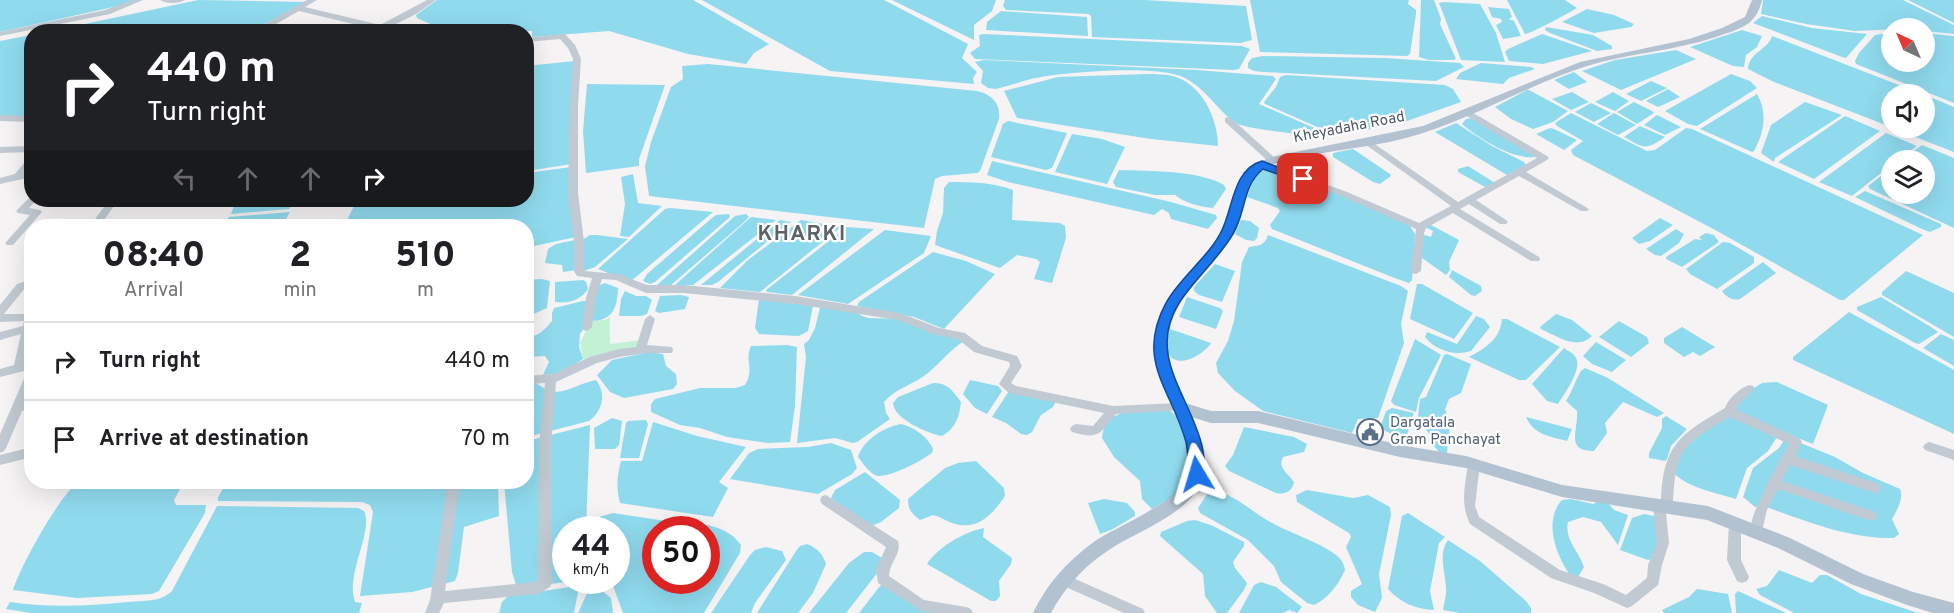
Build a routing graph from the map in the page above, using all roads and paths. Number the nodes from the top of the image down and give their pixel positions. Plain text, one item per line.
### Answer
1 (139, 0) edge
2 (164, 0) edge
3 (181, 0) edge
4 (313, 0) edge
5 (432, 0) edge
6 (1757, 0) edge
7 (298, 8) junction
8 (46, 24) edge
9 (269, 24) edge
10 (364, 24) edge
11 (389, 24) edge
12 (24, 28) edge
13 (0, 33) edge
14 (534, 39) edge
15 (1468, 113) junction
16 (0, 118) edge
17 (24, 119) edge
18 (1228, 120) dead end
19 (1366, 142) junction
20 (24, 149) edge
21 (0, 150) edge
22 (1267, 163) junction
23 (1519, 172) junction
24 (24, 175) edge
25 (0, 181) edge
26 (1469, 200) junction
27 (25, 207) edge
28 (1455, 207) junction
29 (1584, 209) dead end
30 (32, 219) edge
31 (1503, 222) dead end
32 (24, 227) edge
33 (1421, 228) junction
34 (10, 243) dead end
35 (1535, 259) dead end
36 (1416, 271) dead end
37 (598, 276) junction
38 (24, 285) edge
39 (0, 312) edge
40 (24, 317) edge
41 (0, 318) edge
42 (650, 319) dead end
43 (587, 327) dead end
44 (24, 330) edge
45 (0, 336) edge
46 (640, 350) junction
47 (668, 350) dead end
48 (24, 369) edge
49 (0, 373) edge
50 (551, 379) junction
51 (534, 380) edge
52 (24, 383) edge
53 (1749, 389) dead end
54 (24, 406) edge
55 (19, 407) junction
56 (1179, 407) junction
57 (1113, 410) junction
58 (1730, 411) junction
59 (1076, 429) dead end
60 (1929, 447) dead end
61 (0, 448) edge
62 (24, 454) edge
63 (1954, 455) edge
64 (1788, 459) junction
65 (0, 460) edge
66 (1474, 464) junction
67 (1775, 483) junction
68 (1875, 488) dead end
69 (453, 489) edge
70 (826, 500) dead end
71 (1663, 507) junction
72 (1871, 516) dead end
73 (1736, 523) junction
74 (1756, 531) junction
75 (1742, 577) dead end
76 (1064, 580) junction
77 (437, 600) junction
78 (1954, 611) edge
79 (432, 613) edge
80 (966, 613) edge
81 (1042, 613) edge
82 (1138, 613) edge

1 - 8 street
2 - 3 street
4 - 7 street
5 - 11 street
6 - 15 main road, Kheyadaha Road
7 - 9 street
7 - 10 street
12 - 13 street
14 - 37 street
15 - 19 main road, Kheyadaha Road
15 - 23 street
16 - 17 street
18 - 22 street
19 - 22 main road, Kheyadaha Road
19 - 28 street
20 - 21 street
22 - 33 street
22 - 56 main road
23 - 26 street
23 - 29 street
24 - 25 street
26 - 28 street
26 - 31 street
27 - 30 street
28 - 33 street
28 - 35 street
32 - 34 street
33 - 36 street
37 - 43 street
37 - 57 street
38 - 39 street
40 - 41 street
42 - 46 street
44 - 45 street
46 - 47 street
46 - 50 street
48 - 49 street
50 - 51 street
50 - 77 street
52 - 55 street
53 - 58 street
54 - 55 street
55 - 61 street
56 - 57 street
56 - 66 main road
56 - 76 main road
57 - 59 street
58 - 64 street
58 - 71 street
60 - 63 street
62 - 65 street
64 - 67 street
64 - 68 street
66 - 71 main road
66 - 71 street
67 - 72 street
67 - 74 street
69 - 77 street
70 - 80 street
71 - 73 main road
73 - 74 main road
73 - 75 street
74 - 78 main road
76 - 81 main road
76 - 82 street
77 - 79 street

